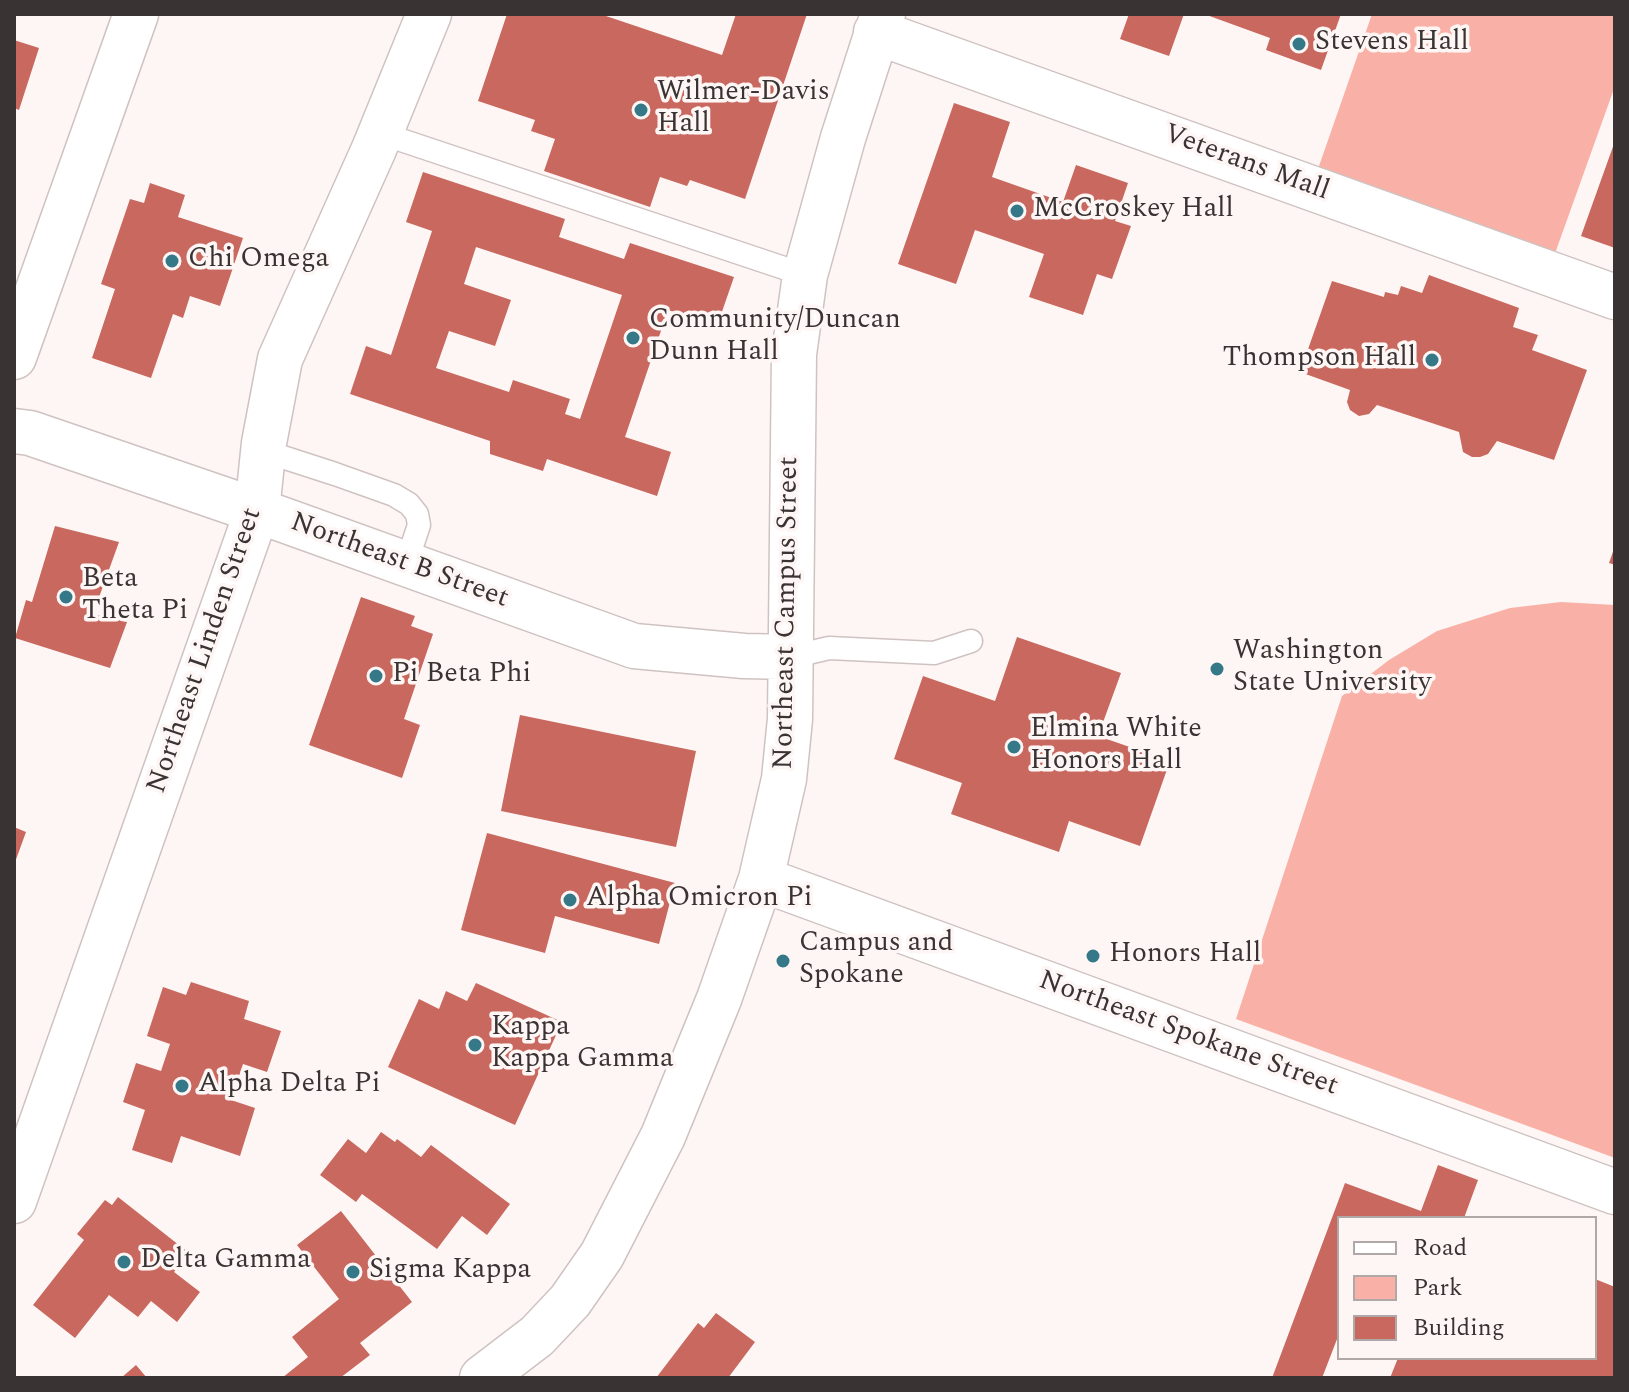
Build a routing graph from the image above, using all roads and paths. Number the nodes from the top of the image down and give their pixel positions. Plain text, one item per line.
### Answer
1 (429, 14) edge
2 (132, 15) edge
3 (880, 23) edge
4 (380, 133) junction
5 (805, 275) junction
6 (1615, 297) edge
7 (14, 357) edge
8 (14, 431) edge
9 (264, 451) junction
10 (257, 511) junction
11 (406, 564) junction
12 (971, 641) dead end
13 (791, 657) junction
14 (761, 879) junction
15 (1615, 1192) edge
16 (14, 1201) edge
17 (482, 1378) edge

1 - 4 street, Northeast Linden Street
2 - 7 street
3 - 5 street, Northeast Campus Street
3 - 6 street, Veterans Mall
4 - 5 lane
4 - 9 street, Northeast Linden Street
5 - 13 street, Northeast Campus Street
8 - 10 street, Northeast B Street
9 - 10 street, Northeast Linden Street
9 - 11 lane
10 - 11 street, Northeast B Street
10 - 16 street, Northeast Linden Street
11 - 13 street, Northeast B Street
12 - 13 lane
13 - 14 street, Northeast Campus Street
14 - 15 street, Northeast Spokane Street
14 - 17 street, Northeast Campus Street

